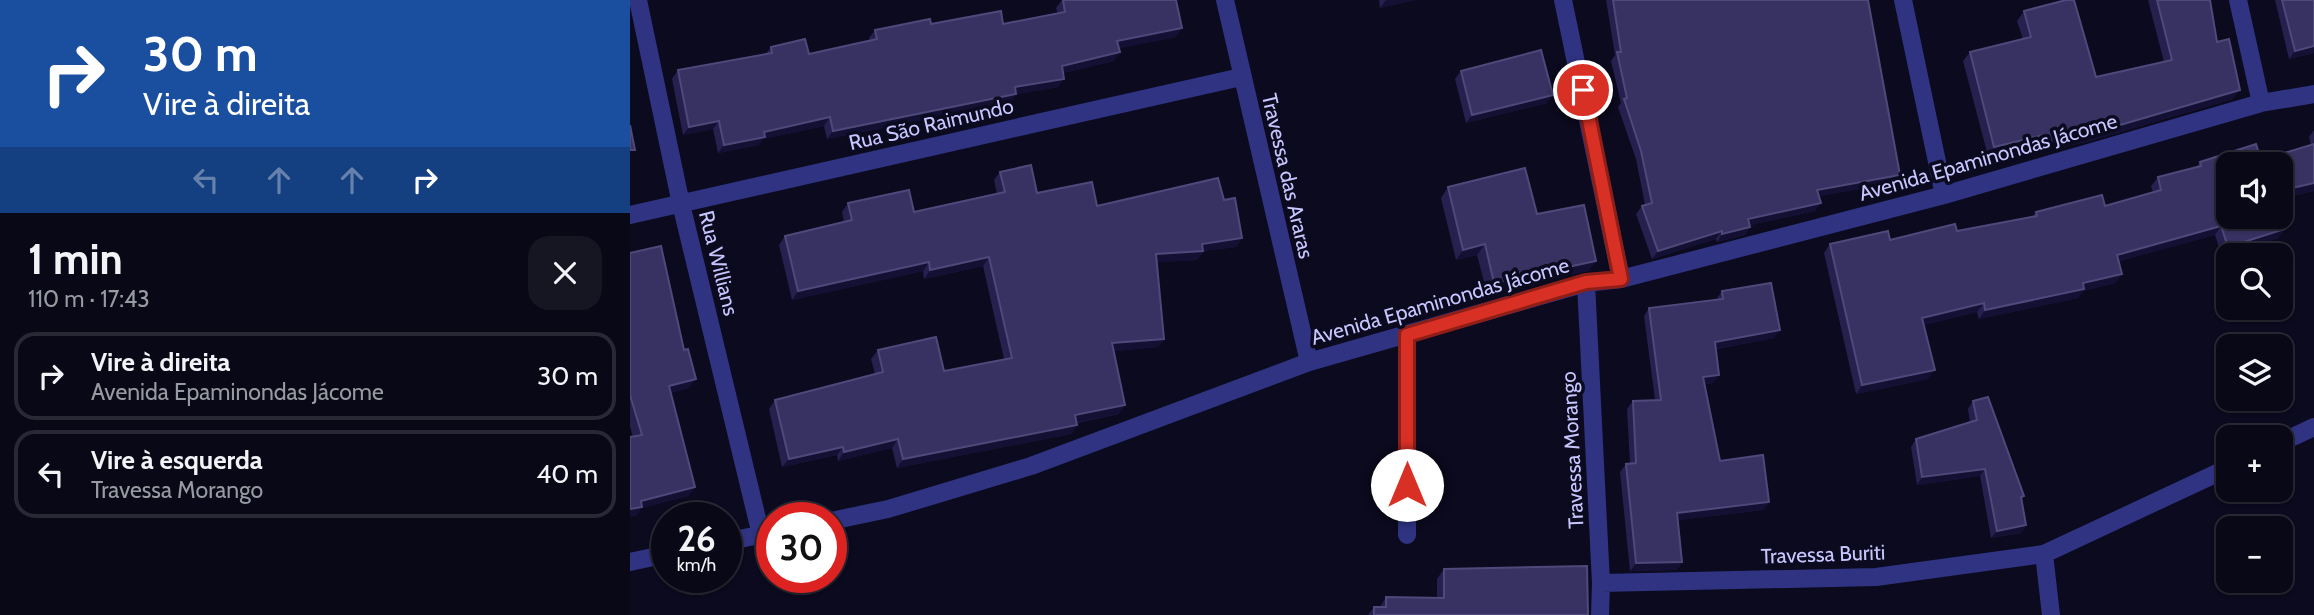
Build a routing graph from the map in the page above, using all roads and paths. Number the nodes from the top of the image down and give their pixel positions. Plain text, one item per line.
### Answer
1 (638, 0) edge
2 (1225, 0) edge
3 (1563, 0) edge
4 (1903, 0) edge
5 (2238, 0) edge
6 (1241, 77) junction
7 (2314, 94) edge
8 (2261, 103) junction
9 (1944, 195) junction
10 (681, 204) junction
11 (630, 215) edge
12 (1621, 279) junction
13 (1586, 282) junction
14 (1407, 335) junction
15 (1309, 362) junction
16 (2314, 427) edge
17 (2293, 437) edge
18 (2216, 474) edge
19 (759, 502) edge
20 (847, 517) edge
21 (1407, 535) dead end
22 (2044, 554) junction
23 (651, 557) edge
24 (630, 562) edge
25 (1601, 583) junction
26 (1600, 615) edge
27 (2051, 615) edge

1 - 10 street, Rua Willians
2 - 6 street, Travessa das Araras
3 - 12 street
4 - 9 street
5 - 8 street
6 - 10 street, Rua São Raimundo
6 - 15 street, Travessa das Araras
7 - 8 street, Avenida Epaminondas Jácome
8 - 9 street, Avenida Epaminondas Jácome
9 - 12 street, Avenida Epaminondas Jácome
10 - 11 street, Rua São Raimundo
10 - 19 street, Rua Willians
12 - 13 street, Avenida Epaminondas Jácome
13 - 14 street, Avenida Epaminondas Jácome
13 - 25 street, Travessa Morango
14 - 15 street, Avenida Epaminondas Jácome
14 - 21 street
15 - 20 street, Avenida Epaminondas Jácome
16 - 17 street
18 - 22 street, Travessa Buriti
22 - 25 street, Travessa Buriti
22 - 27 street
23 - 24 street
25 - 26 street, Travessa Morango

